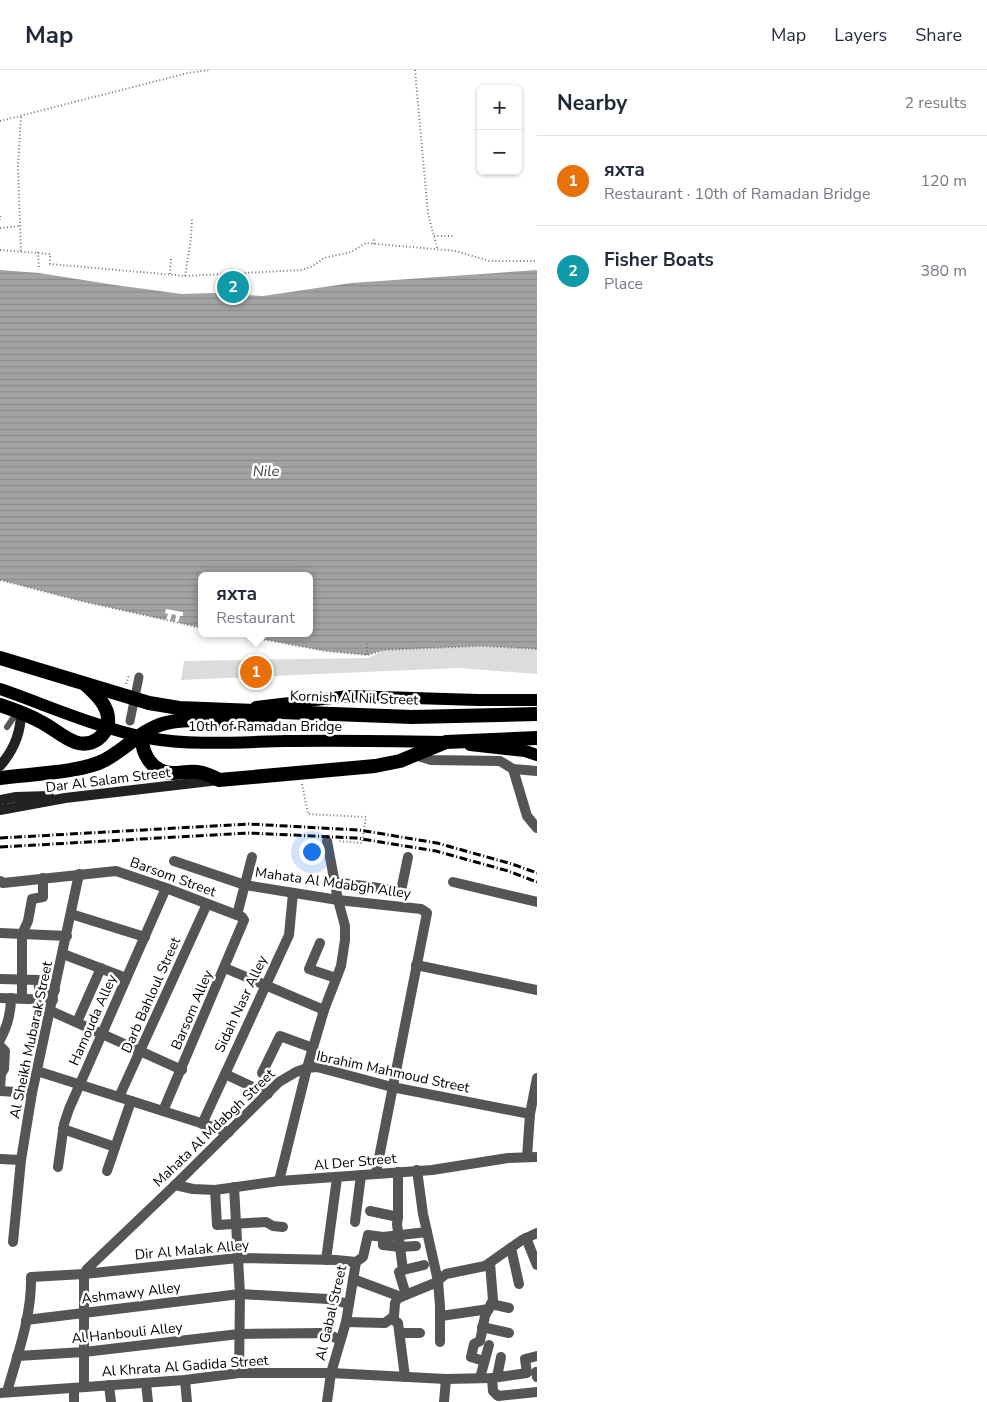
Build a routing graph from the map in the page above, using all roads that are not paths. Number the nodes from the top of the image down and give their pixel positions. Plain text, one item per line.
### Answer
1 (0, 658) edge
2 (139, 676) dead end
3 (83, 682) junction
4 (0, 689) edge
5 (537, 700) edge
6 (0, 705) edge
7 (229, 710) junction
8 (19, 712) junction
9 (280, 712) junction
10 (537, 714) edge
11 (130, 720) dead end
12 (7, 727) dead end
13 (142, 734) junction
14 (537, 738) edge
15 (446, 742) junction
16 (416, 755) junction
17 (537, 755) edge
18 (0, 766) edge
19 (513, 769) junction
20 (537, 771) edge
21 (0, 778) edge
22 (220, 780) junction
23 (65, 798) junction
24 (0, 800) edge
25 (0, 810) edge
26 (537, 828) edge
27 (332, 841) road end
28 (408, 857) dead end
29 (252, 858) dead end
30 (174, 861) dead end
31 (79, 874) junction
32 (43, 878) junction
33 (0, 881) edge
34 (334, 882) junction
35 (453, 882) dead end
36 (245, 885) junction
37 (166, 888) junction
38 (293, 894) junction
39 (338, 900) junction
40 (537, 902) edge
41 (207, 904) junction
42 (71, 914) junction
43 (241, 917) junction
44 (0, 933) edge
45 (22, 934) junction
46 (66, 936) junction
47 (145, 937) junction
48 (320, 944) dead end
49 (63, 954) junction
50 (416, 965) junction
51 (101, 968) junction
52 (225, 968) junction
53 (126, 978) junction
54 (336, 978) junction
55 (0, 979) edge
56 (21, 979) junction
57 (265, 985) junction
58 (537, 990) edge
59 (54, 995) junction
60 (0, 998) edge
61 (11, 998) junction
62 (22, 998) junction
63 (51, 1010) junction
64 (324, 1010) junction
65 (77, 1022) junction
66 (101, 1033) junction
67 (0, 1040) edge
68 (0, 1046) edge
69 (313, 1048) junction
70 (141, 1051) junction
71 (307, 1068) junction
72 (182, 1070) junction
73 (37, 1071) junction
74 (262, 1073) dead end
75 (225, 1074) junction
76 (537, 1078) edge
77 (79, 1085) junction
78 (392, 1087) junction
79 (0, 1090) edge
80 (32, 1093) junction
81 (268, 1094) junction
82 (119, 1097) junction
83 (131, 1101) junction
84 (163, 1111) junction
85 (533, 1111) edge
86 (202, 1124) junction
87 (63, 1129) junction
88 (229, 1132) junction
89 (115, 1147) junction
90 (532, 1157) edge
91 (0, 1159) edge
92 (21, 1160) junction
93 (58, 1166) dead end
94 (417, 1170) junction
95 (107, 1171) dead end
96 (398, 1172) junction
97 (376, 1173) junction
98 (361, 1175) junction
99 (337, 1178) junction
100 (279, 1182) junction
101 (176, 1185) junction
102 (234, 1188) junction
103 (215, 1190) junction
104 (370, 1211) dead end
105 (398, 1217) junction
106 (355, 1222) dead end
107 (235, 1224) junction
108 (283, 1227) dead end
109 (427, 1232) junction
110 (537, 1233) edge
111 (398, 1235) junction
112 (383, 1237) junction
113 (526, 1238) junction
114 (13, 1242) dead end
115 (416, 1246) dead end
116 (400, 1247) junction
117 (511, 1248) junction
118 (238, 1258) junction
119 (326, 1260) junction
120 (356, 1262) junction
121 (490, 1263) junction
122 (537, 1265) edge
123 (424, 1266) dead end
124 (403, 1270) junction
125 (84, 1274) junction
126 (353, 1279) junction
127 (438, 1281) junction
128 (519, 1284) dead end
129 (240, 1294) junction
130 (404, 1296) junction
131 (349, 1304) junction
132 (490, 1306) junction
133 (509, 1308) dead end
134 (83, 1313) junction
135 (441, 1316) junction
136 (392, 1319) junction
137 (26, 1320) junction
138 (346, 1322) junction
139 (482, 1327) junction
140 (400, 1333) junction
141 (420, 1333) dead end
142 (509, 1333) dead end
143 (239, 1334) junction
144 (340, 1340) junction
145 (440, 1342) dead end
146 (489, 1345) dead end
147 (84, 1352) junction
148 (17, 1356) junction
149 (537, 1356) edge
150 (501, 1357) dead end
151 (484, 1361) junction
152 (238, 1373) junction
153 (332, 1373) junction
154 (406, 1376) junction
155 (495, 1377) junction
156 (446, 1378) junction
157 (480, 1378) junction
158 (185, 1380) junction
159 (146, 1383) junction
160 (109, 1385) junction
161 (79, 1387) junction
162 (40, 1390) junction
163 (537, 1392) edge
164 (4, 1393) edge
165 (525, 1398) edge
166 (40, 1402) edge
167 (74, 1402) edge
168 (111, 1402) edge
169 (148, 1402) edge
170 (187, 1402) edge
171 (327, 1402) edge
172 (444, 1402) edge

1 - 3 highway, Kornish Al Nil Street
2 - 11 street
3 - 7 highway, Kornish Al Nil Street
3 - 8 highway
4 - 15 main road, 10th of Ramadan Bridge
5 - 7 main road, 10th of Ramadan Bridge
6 - 8 highway
7 - 9 highway, Kornish Al Nil Street
8 - 12 lane
8 - 18 main road
9 - 10 highway, Kornish Al Nil Street
9 - 13 highway
13 - 21 highway
13 - 22 highway
14 - 15 highway
15 - 16 highway
15 - 17 main road, 10th of Ramadan Bridge
16 - 19 street
16 - 22 highway
19 - 20 street
19 - 26 street
22 - 23 main road, Dar Al Salam Street
23 - 24 main road
23 - 25 main road, Dar Al Salam Street
27 - 34 street
28 - 34 street
29 - 36 street, Barsom Alley
30 - 36 street, Mahata Al Mdabgh Alley
31 - 32 street, Barsom Street
31 - 37 street, Barsom Street
31 - 42 street, Al Sheikh Mubarak Street
32 - 33 street, Barsom Street
32 - 45 street
34 - 39 street
35 - 40 street
36 - 38 street, Mahata Al Mdabgh Alley
36 - 43 street, Barsom Alley
37 - 41 street, Barsom Street
37 - 47 street, Hamouda Alley
38 - 39 street, Mahata Al Mdabgh Alley
38 - 57 street, Sidah Nasr Alley
39 - 50 street, Mahata Al Mdabgh Alley
39 - 54 street
41 - 43 street, Barsom Street
41 - 70 street, Darb Bahloul Street
42 - 46 street, Al Sheikh Mubarak Street
42 - 47 street
43 - 52 street, Barsom Alley
44 - 45 street
45 - 46 street
45 - 56 street
46 - 49 street, Al Sheikh Mubarak Street
47 - 53 street, Hamouda Alley
48 - 54 street
49 - 51 street
49 - 59 street, Al Sheikh Mubarak Street
50 - 58 street
50 - 78 street
51 - 53 street
51 - 65 street
52 - 57 street
52 - 72 street, Barsom Alley
53 - 66 street, Hamouda Alley
54 - 64 street
55 - 56 street
56 - 59 street
56 - 62 street
57 - 64 street
57 - 75 street, Sidah Nasr Alley
59 - 62 street
59 - 63 street, Al Sheikh Mubarak Street
60 - 61 street
61 - 62 street
61 - 67 street
63 - 65 street
63 - 73 street, Al Sheikh Mubarak Street
64 - 69 street
65 - 66 street
66 - 70 street
66 - 77 street, Hamouda Alley
68 - 79 street
69 - 71 street
69 - 74 street
70 - 72 street
70 - 82 street, Darb Bahloul Street
71 - 78 street, Ibrahim Mahmoud Street
71 - 81 street, Mahata Al Mdabgh Street
71 - 100 street, Ibrahim Mahmoud Street
72 - 84 street, Barsom Alley
73 - 77 street
73 - 80 street, Al Sheikh Mubarak Street
75 - 81 street
75 - 86 street, Sidah Nasr Alley
76 - 85 street
77 - 82 street
77 - 87 street, Hamouda Alley
78 - 85 street, Ibrahim Mahmoud Street
78 - 97 street
79 - 80 street
80 - 92 street, Al Sheikh Mubarak Street
81 - 88 street, Mahata Al Mdabgh Street
82 - 83 street
83 - 84 street
83 - 89 street
84 - 86 street
85 - 90 street
86 - 88 street
87 - 89 street
87 - 93 street, Hamouda Alley
88 - 101 street, Mahata Al Mdabgh Street
89 - 95 street
90 - 94 street, Al Der Street
91 - 92 street
92 - 114 street, Al Sheikh Mubarak Street
94 - 96 street, Al Der Street
94 - 109 street
96 - 97 street, Al Der Street
96 - 105 street
97 - 98 street, Al Der Street
98 - 99 street, Al Der Street
98 - 106 street
99 - 100 street, Al Der Street
99 - 119 street
100 - 102 street, Al Der Street
101 - 103 street, Al Der Street
101 - 125 street, Mahata Al Mdabgh Street
102 - 103 street, Al Der Street
102 - 107 street
103 - 107 street
104 - 105 street
105 - 111 street
107 - 108 street
107 - 118 street
109 - 111 street, Al Gabal Street
109 - 127 street
110 - 113 street
111 - 112 street, Al Gabal Street
111 - 116 street
112 - 116 street
112 - 120 street, Al Gabal Street
113 - 117 street
113 - 122 street
115 - 116 street
116 - 124 street
117 - 121 street
117 - 128 street
118 - 119 street, Dir Al Malak Alley
118 - 125 street, Dir Al Malak Alley
118 - 129 street
119 - 120 street, Dir Al Malak Alley
120 - 126 street, Al Gabal Street
121 - 127 street
121 - 132 street
123 - 124 street
124 - 130 street
125 - 134 street
125 - 137 street, Dir Al Malak Alley
126 - 130 street
126 - 131 street, Al Gabal Street
127 - 130 street
127 - 135 street
129 - 131 street, Ashmawy Alley
129 - 134 street, Ashmawy Alley
129 - 143 street
130 - 136 street
131 - 138 street, Al Gabal Street
132 - 133 street
132 - 135 street
132 - 139 street
134 - 137 street, Ashmawy Alley
134 - 147 street
135 - 145 street
136 - 138 street
136 - 140 street
137 - 148 street
138 - 144 street, Al Gabal Street
139 - 142 street
139 - 151 street
140 - 141 street
140 - 154 street
143 - 144 street, Al Hanbouli Alley
143 - 147 street, Al Hanbouli Alley
143 - 152 street
144 - 153 street, Al Gabal Street
146 - 151 street
147 - 148 street, Al Hanbouli Alley
147 - 161 street
148 - 164 street
149 - 155 street, Al Khrata Al Gadida Street
150 - 155 street
151 - 157 street
152 - 153 street, Al Khrata Al Gadida Street
152 - 158 street, Al Khrata Al Gadida Street
153 - 154 street, Al Khrata Al Gadida Street
153 - 171 street, Al Gabal Street
154 - 156 street, Al Khrata Al Gadida Street
155 - 157 street, Al Khrata Al Gadida Street
155 - 165 street
156 - 157 street, Al Khrata Al Gadida Street
156 - 172 street
158 - 159 street, Al Khrata Al Gadida Street
158 - 170 street
159 - 160 street, Al Khrata Al Gadida Street
159 - 169 street
160 - 161 street, Al Khrata Al Gadida Street
160 - 168 street
161 - 162 street, Al Khrata Al Gadida Street
161 - 167 street
162 - 164 street, Al Khrata Al Gadida Street
162 - 166 street
163 - 165 street

